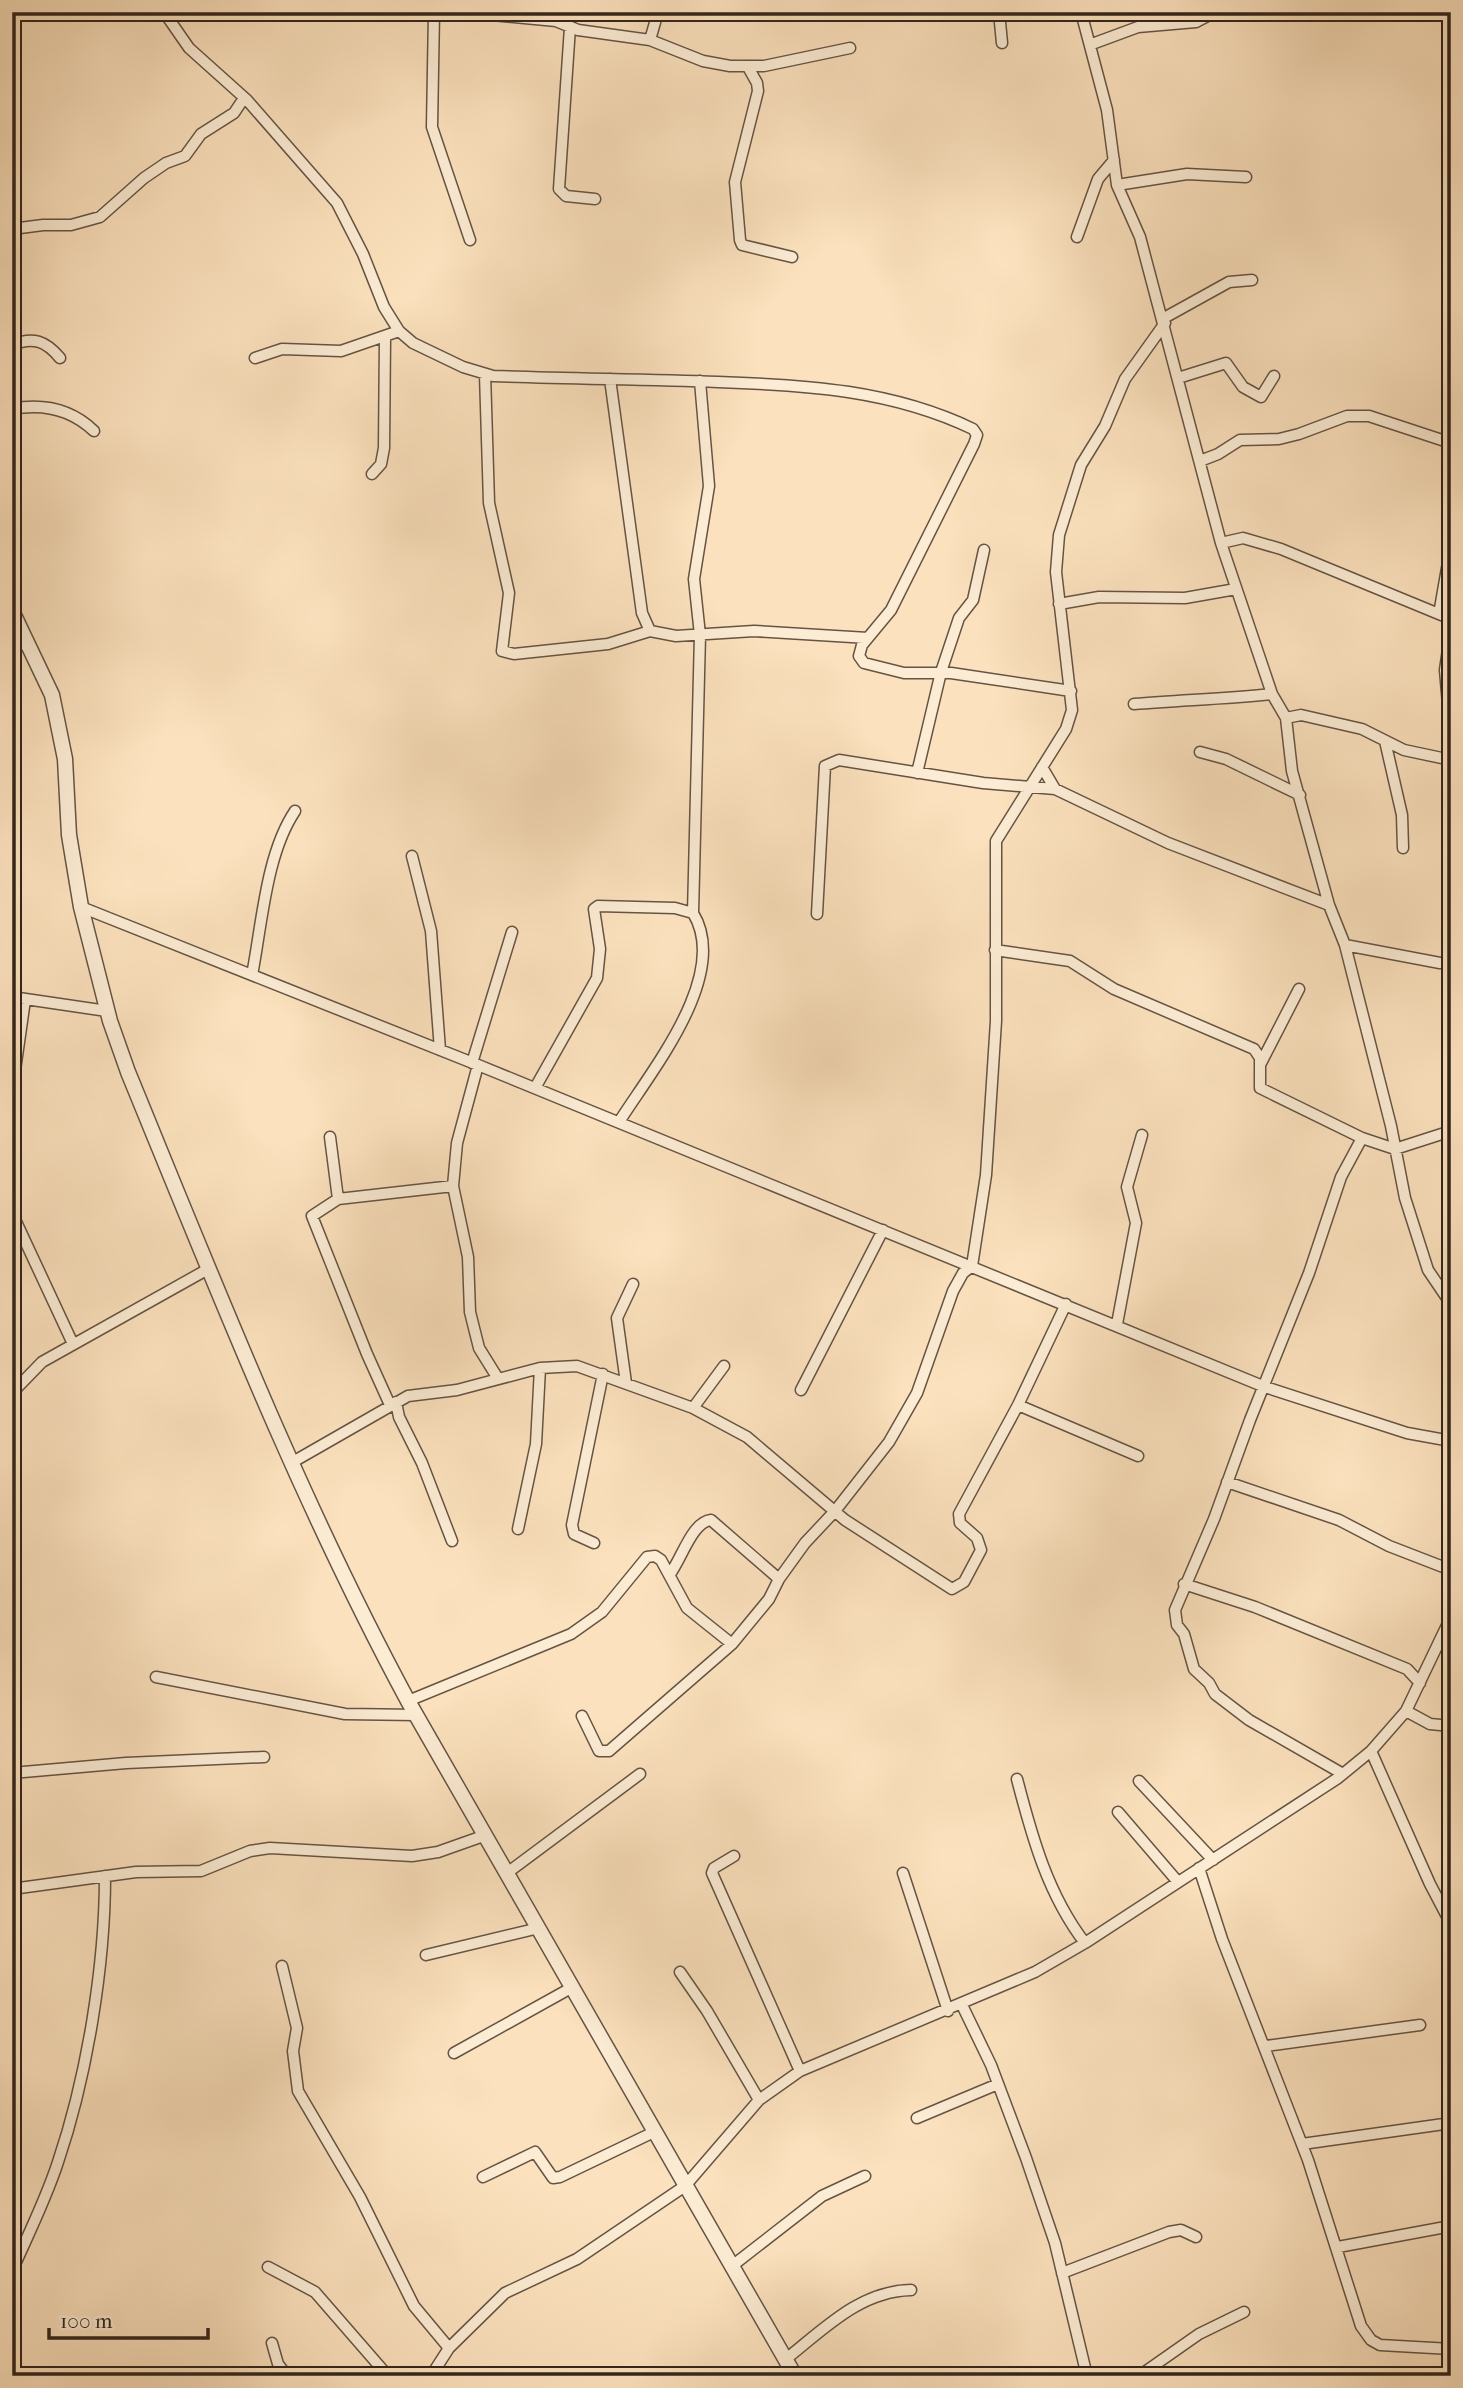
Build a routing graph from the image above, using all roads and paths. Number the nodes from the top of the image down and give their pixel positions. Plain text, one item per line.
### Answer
1 (164, 12) edge
2 (434, 12) edge
3 (460, 12) edge
4 (657, 12) edge
5 (999, 12) edge
6 (1082, 12) edge
7 (1215, 12) edge
8 (570, 27) junction
9 (650, 40) junction
10 (1002, 43) dead end
11 (1092, 44) junction
12 (850, 48) dead end
13 (748, 67) junction
14 (244, 98) junction
15 (1114, 160) junction
16 (1247, 177) dead end
17 (1117, 185) junction
18 (594, 199) dead end
19 (12, 229) edge
20 (1077, 237) dead end
21 (470, 240) dead end
22 (792, 257) dead end
23 (1252, 280) dead end
24 (1164, 321) junction
25 (399, 331) junction
26 (384, 337) junction
27 (12, 345) edge
28 (60, 358) dead end
29 (255, 358) dead end
30 (485, 374) junction
31 (1274, 376) dead end
32 (1178, 378) junction
33 (610, 379) junction
34 (701, 381) junction
35 (12, 409) edge
36 (94, 431) dead end
37 (1451, 443) edge
38 (1200, 461) junction
39 (372, 474) dead end
40 (1221, 543) junction
41 (1451, 545) edge
42 (984, 550) dead end
43 (1236, 589) junction
44 (1059, 604) junction
45 (12, 611) edge
46 (1439, 614) junction
47 (1451, 619) edge
48 (1451, 629) edge
49 (650, 631) junction
50 (700, 635) junction
51 (868, 638) junction
52 (29, 644) junction
53 (12, 645) edge
54 (941, 672) junction
55 (1070, 691) junction
56 (1272, 694) junction
57 (1134, 704) dead end
58 (1286, 718) junction
59 (1451, 740) edge
60 (1385, 741) junction
61 (1200, 752) dead end
62 (1451, 760) edge
63 (1042, 767) junction
64 (917, 773) junction
65 (1028, 787) junction
66 (1055, 789) junction
67 (1300, 795) junction
68 (296, 811) dead end
69 (1403, 848) dead end
70 (412, 856) dead end
71 (1329, 905) junction
72 (81, 907) junction
73 (694, 913) junction
74 (817, 914) dead end
75 (512, 932) dead end
76 (1345, 944) junction
77 (995, 950) junction
78 (1440, 963) dead end
79 (252, 975) junction
80 (1299, 989) dead end
81 (12, 997) edge
82 (25, 999) junction
83 (107, 1011) junction
84 (440, 1050) junction
85 (1261, 1063) junction
86 (475, 1064) junction
87 (535, 1088) junction
88 (12, 1091) edge
89 (619, 1122) junction
90 (1451, 1131) edge
91 (1142, 1135) dead end
92 (330, 1137) dead end
93 (1362, 1138) junction
94 (1395, 1149) junction
95 (453, 1186) junction
96 (338, 1199) junction
97 (12, 1213) edge
98 (883, 1230) junction
99 (972, 1266) junction
100 (210, 1268) junction
101 (633, 1284) dead end
102 (1066, 1304) junction
103 (1451, 1304) edge
104 (1117, 1324) junction
105 (73, 1344) junction
106 (724, 1366) dead end
107 (540, 1368) junction
108 (603, 1374) junction
109 (497, 1377) junction
110 (626, 1382) junction
111 (1265, 1387) junction
112 (801, 1390) dead end
113 (12, 1394) edge
114 (391, 1405) junction
115 (1018, 1405) junction
116 (693, 1408) junction
117 (1451, 1441) edge
118 (1138, 1456) dead end
119 (291, 1463) junction
120 (1227, 1482) junction
121 (835, 1511) junction
122 (518, 1529) dead end
123 (452, 1541) dead end
124 (594, 1543) dead end
125 (1451, 1570) edge
126 (670, 1574) junction
127 (779, 1579) junction
128 (1184, 1584) junction
129 (1451, 1618) edge
130 (732, 1644) junction
131 (1428, 1665) junction
132 (1407, 1669) junction
133 (156, 1677) dead end
134 (1420, 1683) junction
135 (408, 1701) junction
136 (1406, 1711) junction
137 (417, 1716) junction
138 (582, 1716) dead end
139 (1451, 1726) edge
140 (1371, 1751) junction
141 (264, 1757) dead end
142 (12, 1773) edge
143 (640, 1774) dead end
144 (1343, 1774) junction
145 (1017, 1779) dead end
146 (1139, 1781) dead end
147 (1118, 1812) dead end
148 (486, 1835) junction
149 (734, 1856) dead end
150 (1213, 1860) junction
151 (1199, 1868) junction
152 (507, 1873) junction
153 (903, 1873) dead end
154 (105, 1876) junction
155 (1178, 1882) junction
156 (12, 1889) edge
157 (1447, 1901) edge
158 (1451, 1924) edge
159 (539, 1928) junction
160 (1085, 1943) junction
161 (426, 1955) dead end
162 (282, 1966) dead end
163 (680, 1972) dead end
164 (571, 1988) junction
165 (962, 2005) junction
166 (948, 2011) junction
167 (1420, 2025) dead end
168 (1266, 2046) junction
169 (454, 2053) dead end
170 (800, 2071) junction
171 (998, 2084) junction
172 (759, 2100) junction
173 (917, 2118) dead end
174 (1451, 2123) edge
175 (654, 2132) junction
176 (1302, 2144) junction
177 (865, 2176) dead end
178 (483, 2177) dead end
179 (685, 2186) junction
180 (1451, 2226) edge
181 (1196, 2237) dead end
182 (1338, 2247) junction
183 (732, 2266) junction
184 (268, 2267) dead end
185 (12, 2271) edge
186 (1062, 2273) junction
187 (911, 2290) dead end
188 (1244, 2312) dead end
189 (272, 2343) dead end
190 (449, 2348) junction
191 (1451, 2349) edge
192 (786, 2358) junction
193 (792, 2375) edge
194 (286, 2376) edge
195 (388, 2376) edge
196 (431, 2376) edge
197 (1087, 2376) edge
198 (1139, 2376) edge

1 - 14 street
2 - 21 street
3 - 8 street
4 - 9 street
5 - 10 street
6 - 11 street
7 - 11 street
8 - 9 street
8 - 18 street
9 - 13 street
11 - 15 street
12 - 13 street
13 - 22 street
14 - 19 street
14 - 25 street
15 - 17 street
15 - 20 street
16 - 17 street
17 - 24 street
23 - 24 street
24 - 32 street
24 - 44 street
25 - 26 street
25 - 30 street
26 - 29 street
26 - 39 street
27 - 28 street
30 - 33 street
30 - 49 street
31 - 32 street
32 - 38 street
33 - 34 street
33 - 49 street
34 - 50 street
34 - 51 street
35 - 36 street
37 - 38 street
38 - 40 street
40 - 43 street
40 - 46 street
41 - 46 street
42 - 54 street
43 - 44 street
43 - 56 street
44 - 55 street
45 - 52 street
46 - 47 street
48 - 59 street
49 - 50 street
50 - 51 street
50 - 73 street
51 - 54 street
52 - 53 street
52 - 72 street
54 - 55 street
54 - 64 street
55 - 63 street
56 - 57 street
56 - 58 street
58 - 60 street
58 - 67 street
60 - 62 street
60 - 69 street
61 - 67 street
63 - 65 street
63 - 66 street
64 - 65 street
64 - 74 street
65 - 66 street
65 - 77 street
66 - 71 street
67 - 71 street
68 - 79 street
70 - 84 street
71 - 76 street
72 - 79 street
72 - 83 street
73 - 87 street
73 - 89 street
75 - 86 street
76 - 78 street
76 - 94 street
77 - 85 street
77 - 99 street
79 - 84 street
80 - 85 street
81 - 82 street
82 - 83 street
82 - 88 street
83 - 100 street
84 - 86 street
85 - 93 street
86 - 87 street
86 - 95 street
87 - 89 street
89 - 98 street
90 - 94 street
91 - 104 street
92 - 96 street
93 - 94 street
93 - 111 street
94 - 103 street
95 - 96 street
95 - 109 street
96 - 114 street
97 - 105 street
98 - 99 street
98 - 112 street
99 - 102 street
99 - 121 street
100 - 105 street
100 - 119 street
101 - 110 street
102 - 104 street
102 - 115 street
104 - 111 street
105 - 113 street
106 - 116 street
107 - 108 street
107 - 109 street
107 - 122 street
108 - 110 street
108 - 124 street
109 - 114 street
110 - 116 street
111 - 117 street
111 - 120 street
114 - 119 street
114 - 123 street
115 - 118 street
115 - 121 street
116 - 121 street
119 - 135 street
120 - 125 street
120 - 128 street
121 - 127 street
126 - 127 street
126 - 130 street
126 - 135 street
127 - 130 street
128 - 132 street
128 - 144 street
129 - 131 street
130 - 138 street
131 - 132 street
131 - 134 street
132 - 134 street
133 - 137 street
134 - 136 street
135 - 137 street
136 - 139 street
136 - 140 street
137 - 148 street
140 - 144 street
140 - 157 street
141 - 142 street
143 - 152 street
144 - 150 street
145 - 160 street
146 - 150 street
147 - 155 street
148 - 152 street
148 - 154 street
149 - 170 street
150 - 151 street
151 - 155 street
151 - 168 street
152 - 159 street
153 - 166 street
154 - 156 street
154 - 185 street
155 - 160 street
157 - 158 street
159 - 161 street
159 - 164 street
160 - 165 street
162 - 190 street
163 - 172 street
164 - 169 street
164 - 175 street
165 - 166 street
165 - 171 street
166 - 170 street
167 - 168 street
168 - 176 street
170 - 172 street
171 - 173 street
171 - 186 street
172 - 179 street
174 - 176 street
175 - 178 street
175 - 179 street
176 - 182 street
177 - 183 street
179 - 183 street
179 - 190 street
180 - 182 street
181 - 186 street
182 - 191 street
183 - 192 street
184 - 195 street
186 - 197 street
187 - 192 street
188 - 198 street
189 - 194 street
190 - 196 street
192 - 193 street

